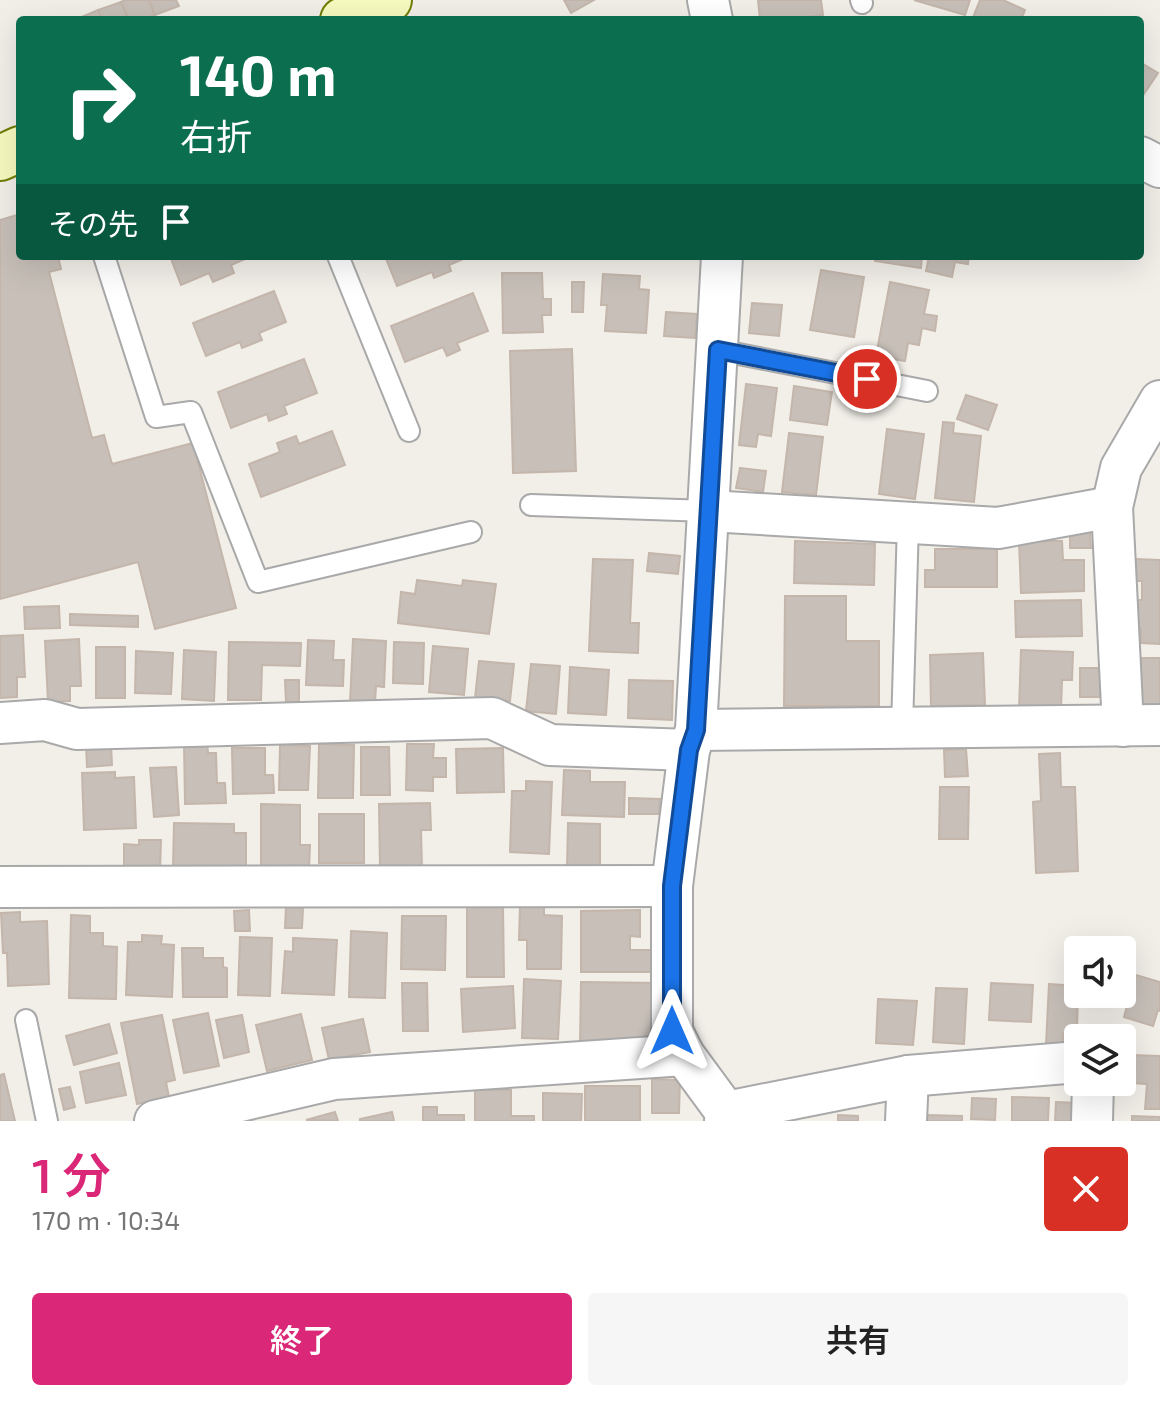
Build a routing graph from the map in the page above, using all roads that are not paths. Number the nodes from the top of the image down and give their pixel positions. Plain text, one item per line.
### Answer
1 (389, 0) edge
2 (352, 16) edge
3 (105, 260) edge
4 (340, 260) edge
5 (722, 260) edge
6 (718, 350) junction
7 (927, 391) dead end
8 (1160, 401) edge
9 (409, 431) dead end
10 (531, 505) dead end
11 (1112, 507) junction
12 (709, 511) junction
13 (908, 523) junction
14 (471, 532) dead end
15 (0, 723) edge
16 (1141, 726) edge
17 (902, 728) junction
18 (692, 740) junction
19 (672, 886) junction
20 (0, 887) edge
21 (26, 1020) dead end
22 (684, 1055) junction
23 (1064, 1063) edge
24 (908, 1076) junction
25 (1093, 1096) edge
26 (725, 1117) edge
27 (47, 1121) edge
28 (155, 1121) edge
29 (906, 1121) edge
30 (1092, 1121) edge

1 - 2 street
3 - 14 lane
4 - 9 lane
5 - 6 street
6 - 7 lane
6 - 12 street
8 - 11 street
10 - 12 lane
11 - 13 street
11 - 16 street
12 - 13 street
12 - 18 street
13 - 17 lane
15 - 18 street
16 - 17 street
17 - 18 street
18 - 19 street
19 - 20 street
19 - 22 street
21 - 27 lane
22 - 26 street
22 - 28 street
23 - 24 street
24 - 26 street
24 - 29 street
25 - 30 street

